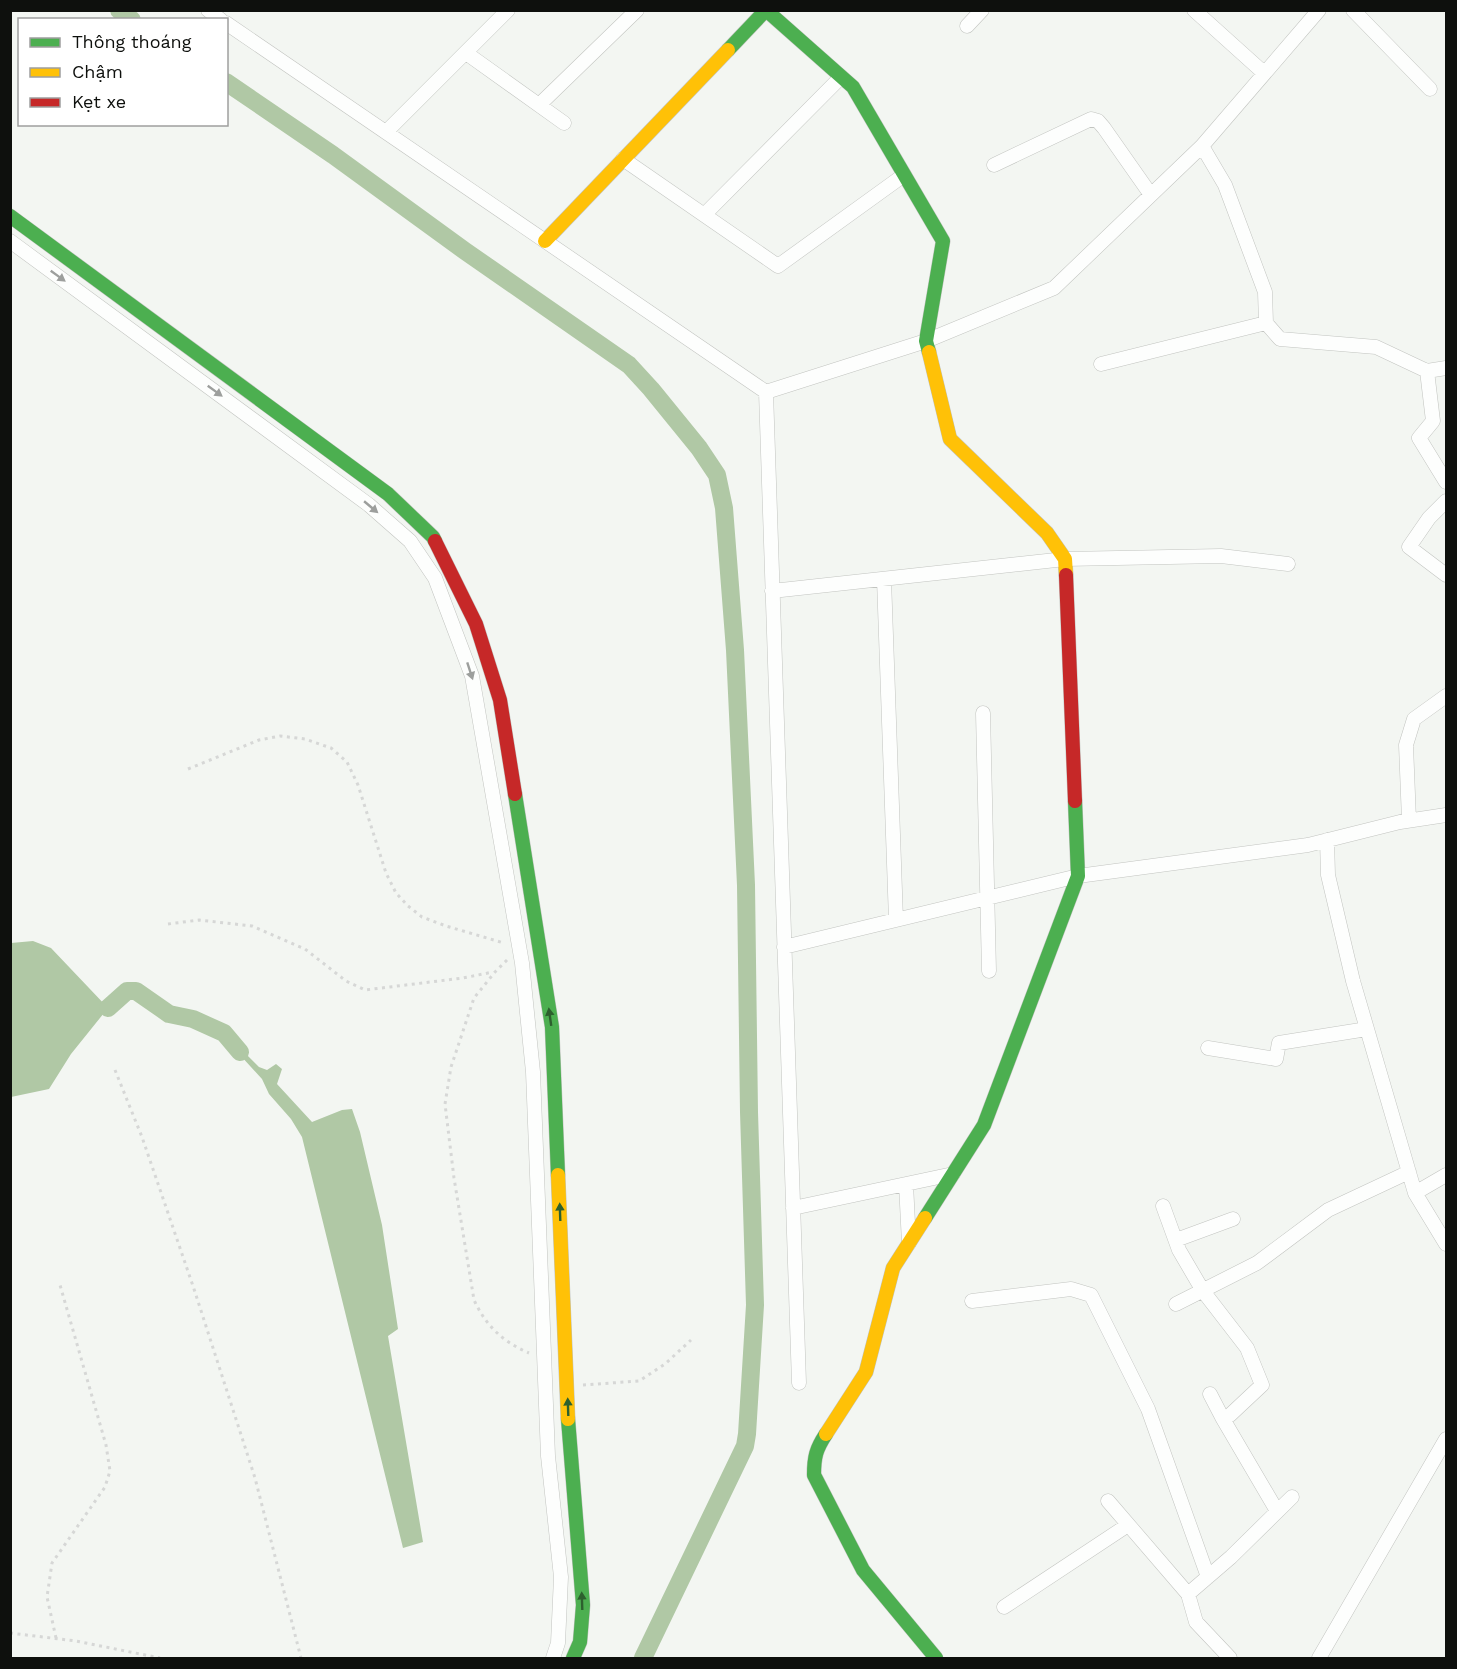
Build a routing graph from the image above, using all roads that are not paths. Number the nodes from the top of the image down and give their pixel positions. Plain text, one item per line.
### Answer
1 (508, 10) edge
2 (637, 10) edge
3 (982, 10) edge
4 (1194, 10) edge
5 (1319, 10) edge
6 (1353, 10) edge
7 (228, 24) edge
8 (967, 26) dead end
9 (466, 52) junction
10 (1264, 73) junction
11 (841, 77) junction
12 (1430, 89) dead end
13 (539, 105) junction
14 (564, 123) dead end
15 (386, 132) junction
16 (1203, 146) junction
17 (623, 159) junction
18 (994, 165) dead end
19 (904, 175) junction
20 (1151, 195) junction
21 (704, 215) junction
22 (10, 216) edge
23 (10, 241) edge
24 (545, 241) junction
25 (1266, 323) junction
26 (926, 340) junction
27 (1101, 364) dead end
28 (1446, 368) edge
29 (1427, 371) junction
30 (766, 392) junction
31 (339, 458) junction
32 (327, 473) junction
33 (1446, 482) edge
34 (1446, 501) edge
35 (1065, 559) junction
36 (1288, 564) dead end
37 (1446, 575) edge
38 (884, 579) junction
39 (772, 591) junction
40 (1446, 696) edge
41 (983, 713) dead end
42 (1446, 815) edge
43 (1408, 820) junction
44 (1327, 840) junction
45 (1078, 876) junction
46 (988, 898) junction
47 (896, 920) junction
48 (540, 945) junction
49 (784, 947) junction
50 (519, 948) junction
51 (990, 970) dead end
52 (1368, 1029) junction
53 (1208, 1048) dead end
54 (1409, 1172) junction
55 (953, 1174) junction
56 (1446, 1175) edge
57 (906, 1184) junction
58 (1415, 1193) junction
59 (1163, 1206) dead end
60 (793, 1208) junction
61 (1233, 1219) dead end
62 (1176, 1240) junction
63 (909, 1243) junction
64 (1446, 1244) edge
65 (1203, 1291) junction
66 (972, 1301) dead end
67 (1176, 1304) dead end
68 (566, 1357) junction
69 (545, 1359) junction
70 (799, 1383) dead end
71 (1210, 1394) dead end
72 (1224, 1419) junction
73 (1446, 1439) edge
74 (1292, 1497) dead end
75 (1108, 1501) dead end
76 (1277, 1511) junction
77 (1128, 1525) junction
78 (1208, 1577) junction
79 (1188, 1594) junction
80 (1004, 1606) dead end
81 (553, 1659) edge
82 (573, 1659) edge
83 (936, 1659) edge
84 (1230, 1659) edge
85 (1319, 1659) edge

1 - 9 street
2 - 13 street
3 - 8 street
4 - 10 street
5 - 10 street
6 - 12 street
7 - 15 street
9 - 13 street
9 - 15 street
10 - 16 street
11 - 17 street
11 - 19 street
11 - 21 street
13 - 14 street
15 - 24 street
16 - 20 street
16 - 25 street
17 - 21 street
17 - 24 street
18 - 20 street
19 - 21 street
19 - 26 street
20 - 26 street
22 - 31 street
23 -> 32 street
24 - 30 street
25 - 27 street
25 - 29 street
26 - 30 street
26 - 35 street
28 - 29 street
29 - 33 street
30 - 39 street
31 - 32 street
31 - 48 street
32 -> 50 street
34 - 37 street
35 - 36 street
35 - 38 street
35 - 45 street
38 - 39 street
38 - 47 street
39 - 49 street
40 - 43 street
41 - 46 street
42 - 43 street
43 - 44 street
44 - 45 street
44 - 52 street
45 - 46 street
45 - 55 street
46 - 47 street
46 - 51 street
47 - 49 street
48 - 50 street
68 -> 48 street
49 - 60 street
50 - 69 street
52 - 53 street
52 - 54 street
54 - 58 street
54 - 65 street
55 - 57 street
55 - 63 street
56 - 58 street
57 - 60 street
57 - 63 street
58 - 64 street
59 - 62 street
60 - 70 street
61 - 62 street
62 - 65 street
63 - 83 street
65 - 67 street
65 - 72 street
66 - 78 street
68 - 69 street
82 -> 68 street
69 - 81 street
71 - 72 street
72 - 76 street
73 - 85 street
74 - 76 street
75 - 77 street
76 - 78 street
77 - 79 street
77 - 80 street
78 - 79 street
79 - 84 street

